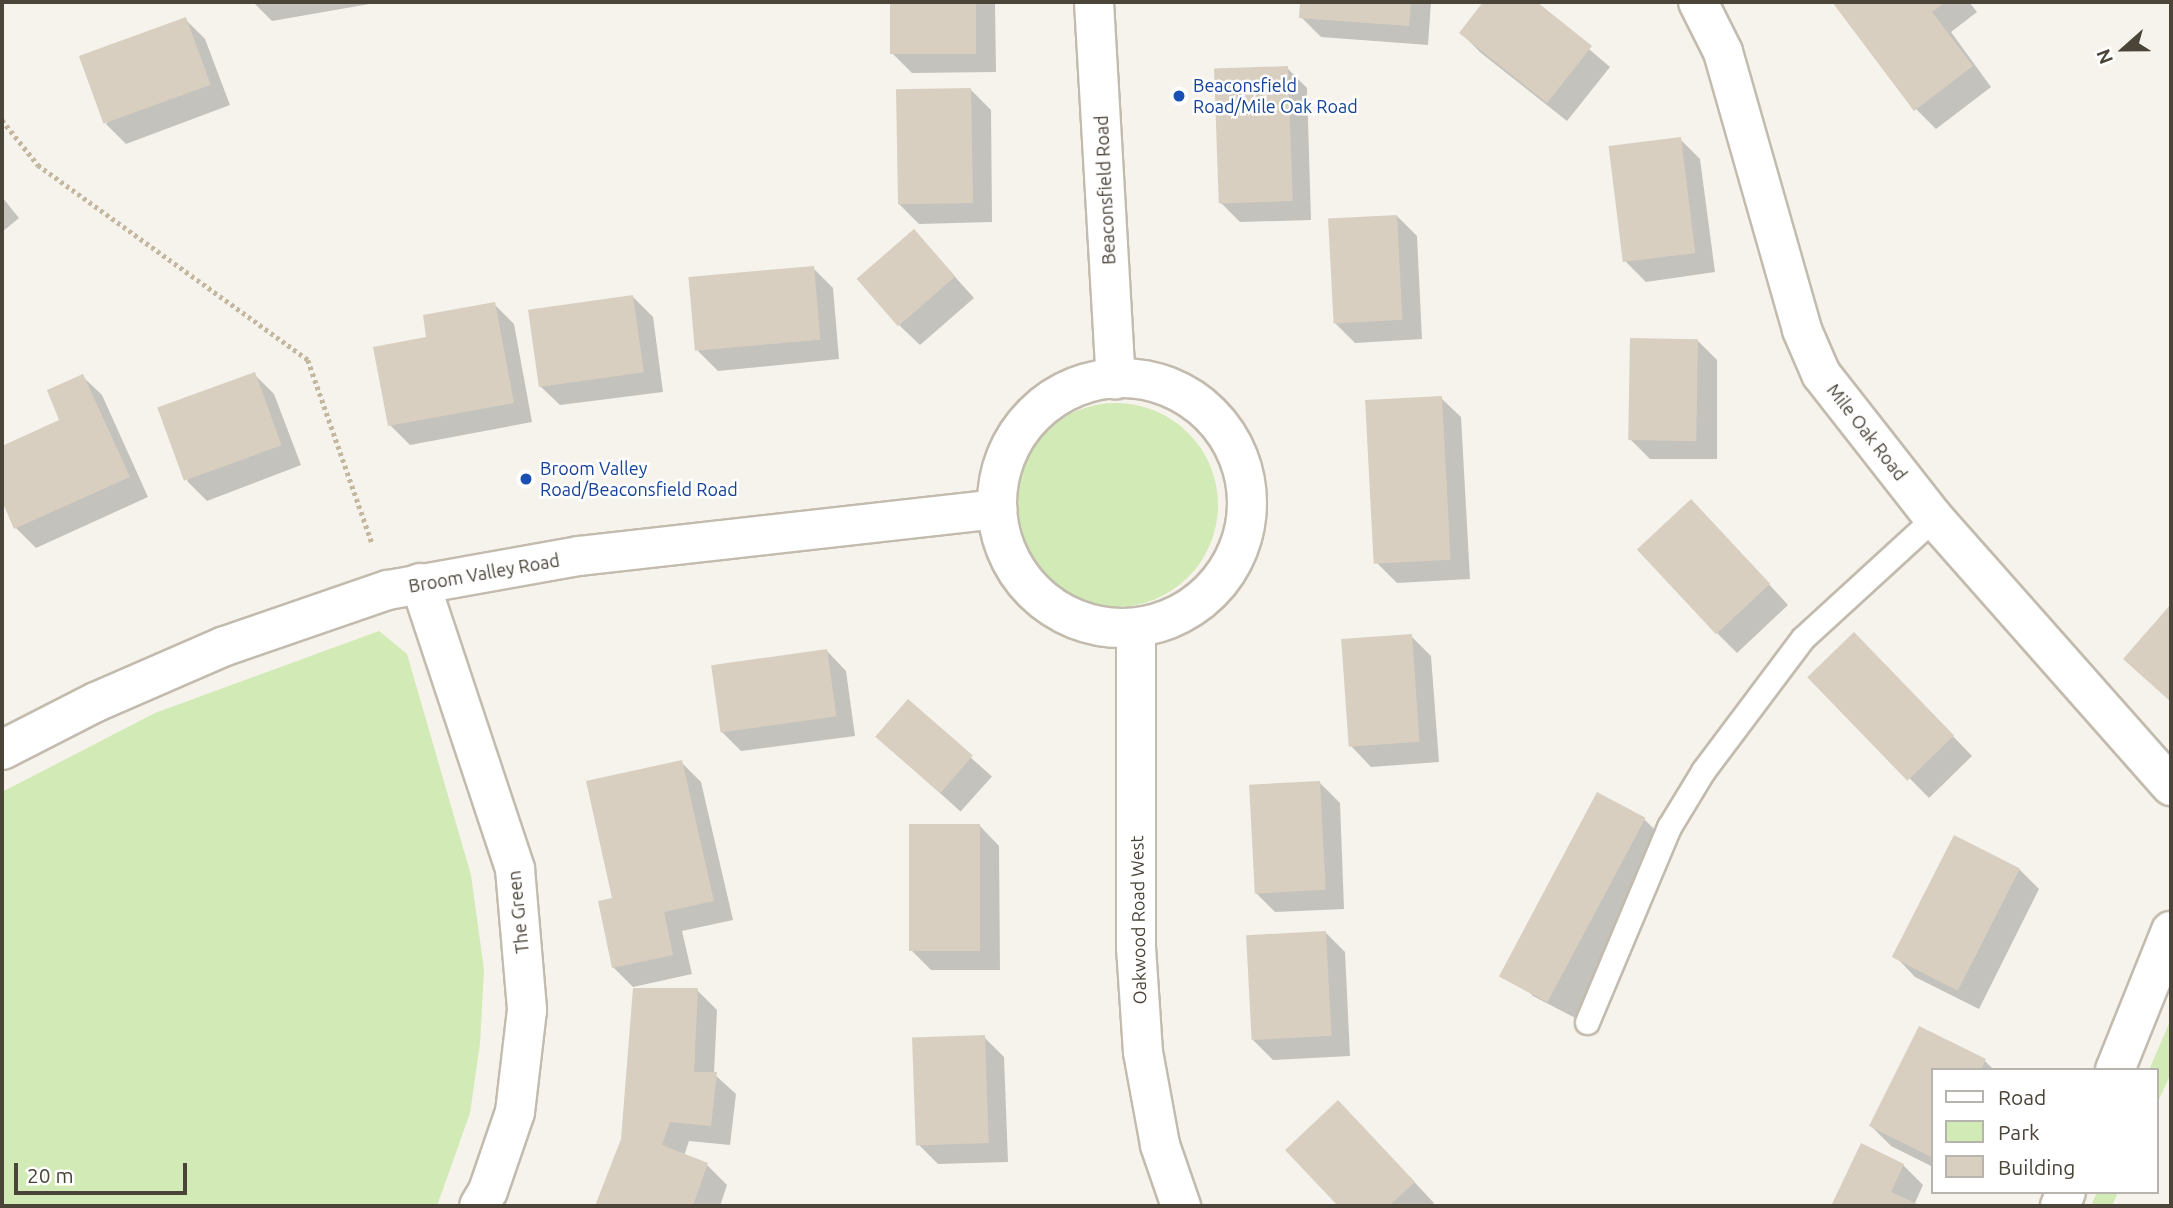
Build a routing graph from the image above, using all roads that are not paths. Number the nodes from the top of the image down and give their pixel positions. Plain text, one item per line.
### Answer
1 (1094, 2) edge
2 (1698, 2) edge
3 (1116, 379) junction
4 (997, 509) junction
5 (1934, 518) junction
6 (404, 587) junction
7 (1136, 629) junction
8 (2, 750) edge
9 (2171, 786) edge
10 (2171, 931) edge
11 (1587, 1023) dead end
12 (2116, 1068) edge
13 (479, 1206) edge
14 (1181, 1206) edge

1 - 3 street, Beaconsfield Road
2 - 5 street, Mile Oak Road
3 - 4 street
3 - 7 street
4 - 6 street, Broom Valley Road
4 - 7 street
5 - 9 street, Mile Oak Road
5 - 11 lane
6 - 8 street, Broom Valley Road
6 - 13 street, The Green
7 - 14 street, Oakwood Road West
10 - 12 street

